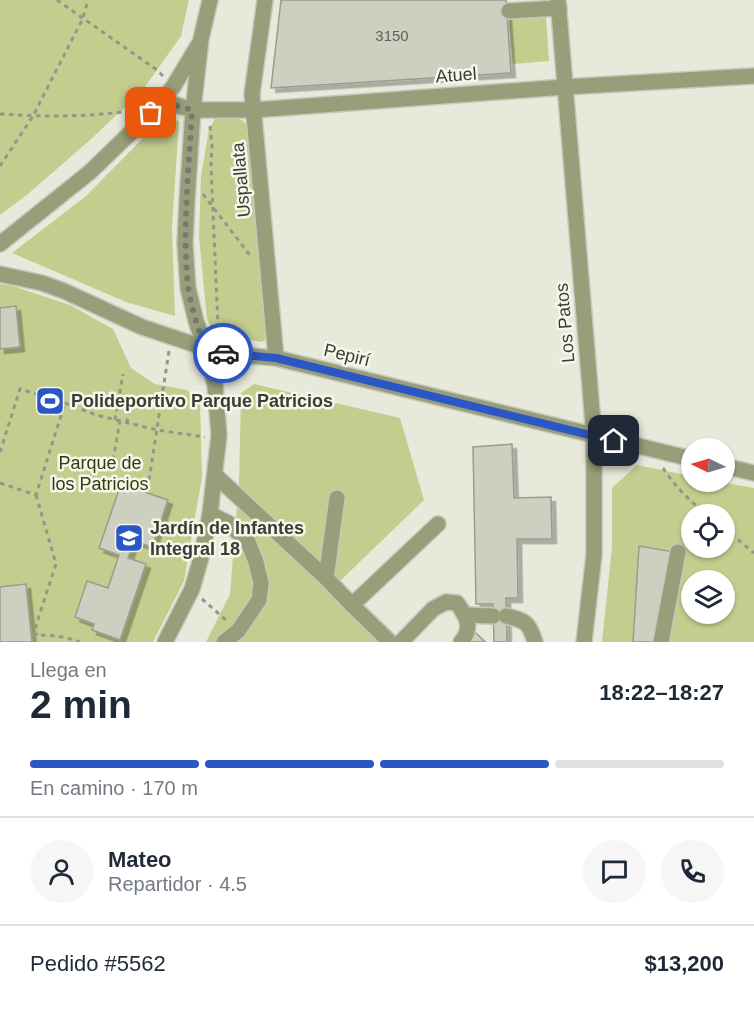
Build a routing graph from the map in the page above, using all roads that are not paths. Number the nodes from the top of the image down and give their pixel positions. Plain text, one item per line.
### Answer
1 (210, 0) edge
2 (265, 0) edge
3 (558, 4) edge
4 (509, 11) dead end
5 (201, 39) junction
6 (754, 76) edge
7 (565, 87) junction
8 (159, 104) junction
9 (192, 110) junction
10 (254, 110) junction
11 (0, 244) edge
12 (0, 274) edge
13 (205, 348) junction
14 (276, 358) junction
15 (594, 436) junction
16 (681, 456) edge
17 (735, 469) edge
18 (754, 473) edge
19 (215, 475) junction
20 (336, 498) dead end
21 (210, 514) junction
22 (438, 524) dead end
23 (678, 552) dead end
24 (326, 578) junction
25 (352, 604) junction
26 (465, 615) junction
27 (165, 642) edge
28 (224, 642) edge
29 (390, 642) edge
30 (401, 642) edge
31 (460, 642) edge
32 (535, 642) edge
33 (584, 642) edge
34 (661, 642) edge

1 - 5 street
2 - 10 street, Uspallata
3 - 4 street
3 - 7 street, Los Patos
5 - 8 street
5 - 9 street
6 - 7 street, Atuel
7 - 10 street, Atuel
7 - 15 street, Los Patos
8 - 9 street, Atuel
8 - 11 street
9 - 10 street, Atuel
9 - 13 street
10 - 14 street, Uspallata
12 - 13 street, Pepirí
13 - 14 street, Pepirí
13 - 19 street
14 - 15 street, Pepirí
15 - 16 street, Pepirí
15 - 33 street, Los Patos
17 - 18 street
19 - 21 street
19 - 24 street
20 - 24 street
21 - 27 street
21 - 28 street
22 - 25 street
23 - 34 street
24 - 25 street
25 - 29 street
26 - 30 street
26 - 31 street
26 - 32 street

